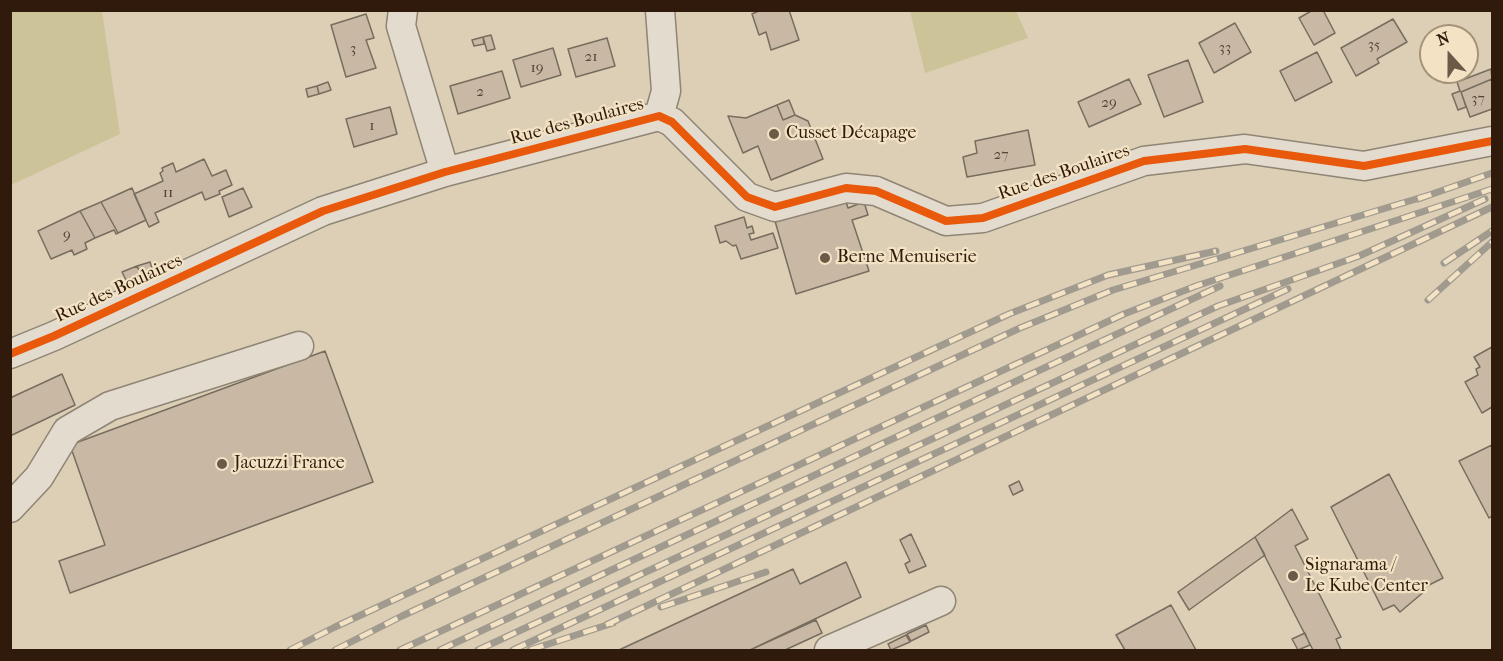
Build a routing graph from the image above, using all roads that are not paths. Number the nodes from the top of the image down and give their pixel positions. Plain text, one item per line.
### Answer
1 (403, 10) edge
2 (660, 10) edge
3 (659, 116) junction
4 (1492, 141) edge
5 (445, 172) junction
6 (299, 346) dead end
7 (10, 354) edge
8 (10, 508) edge
9 (941, 601) dead end
10 (829, 651) edge

1 - 5 street
2 - 3 street
3 - 4 street, Rue des Boulaires
3 - 5 street, Rue des Boulaires
5 - 7 street, Rue des Boulaires
6 - 8 street
9 - 10 street

